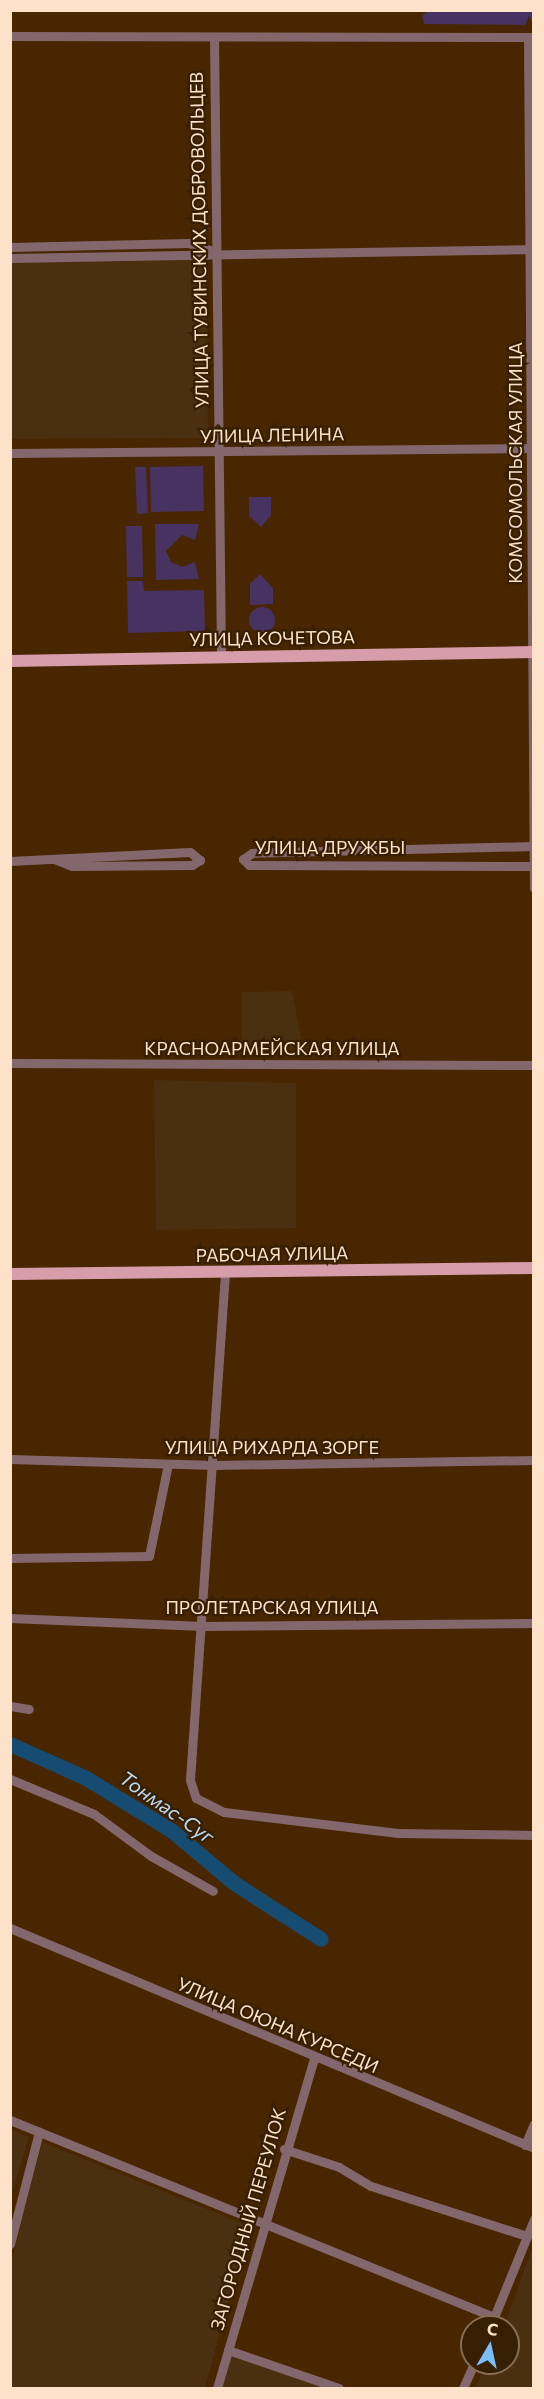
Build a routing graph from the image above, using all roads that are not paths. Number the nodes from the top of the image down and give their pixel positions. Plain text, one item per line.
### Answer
1 (10, 36) edge
2 (214, 37) junction
3 (531, 37) edge
4 (532, 231) edge
5 (10, 247) edge
6 (532, 249) edge
7 (214, 252) junction
8 (10, 258) edge
9 (532, 448) edge
10 (217, 452) junction
11 (10, 453) edge
12 (533, 652) edge
13 (222, 658) junction
14 (10, 661) edge
15 (533, 846) edge
16 (328, 852) junction
17 (56, 860) junction
18 (10, 861) edge
19 (328, 864) junction
20 (533, 866) edge
21 (534, 888) edge
22 (10, 1063) edge
23 (534, 1065) edge
24 (534, 1268) edge
25 (225, 1273) junction
26 (10, 1274) edge
27 (10, 1459) edge
28 (534, 1460) edge
29 (168, 1464) junction
30 (215, 1465) junction
31 (10, 1557) edge
32 (10, 1618) edge
33 (534, 1623) edge
34 (203, 1626) junction
35 (10, 1706) edge
36 (29, 1709) dead end
37 (10, 1779) edge
38 (534, 1835) edge
39 (213, 1891) dead end
40 (10, 1928) edge
41 (314, 2058) junction
42 (10, 2120) edge
43 (534, 2124) edge
44 (39, 2132) junction
45 (529, 2146) edge
46 (284, 2149) junction
47 (534, 2219) edge
48 (262, 2225) junction
49 (527, 2236) junction
50 (10, 2244) edge
51 (475, 2315) edge
52 (495, 2315) edge
53 (228, 2350) junction
54 (217, 2388) edge
55 (339, 2388) edge

1 - 2 street
2 - 3 street
2 - 7 street, УЛИЦА ТУВИНСКИХ ДОБРОВОЛЬЦЕВ
3 - 4 street, КОМСОМОЛЬСКАЯ УЛИЦА
4 - 6 street, КОМСОМОЛЬСКАЯ УЛИЦА
5 - 7 street
6 - 7 street
6 - 9 street, КОМСОМОЛЬСКАЯ УЛИЦА
7 - 8 street
7 - 10 street, УЛИЦА ТУВИНСКИХ ДОБРОВОЛЬЦЕВ
9 - 10 street, УЛИЦА ЛЕНИНА
9 - 12 street, КОМСОМОЛЬСКАЯ УЛИЦА
10 - 11 street, УЛИЦА ЛЕНИНА
10 - 13 street, УЛИЦА ТУВИНСКИХ ДОБРОВОЛЬЦЕВ
12 - 13 main road, УЛИЦА КОЧЕТОВА
12 - 15 street, КОМСОМОЛЬСКАЯ УЛИЦА
13 - 14 main road, УЛИЦА КОЧЕТОВА
15 - 16 street, УЛИЦА ДРУЖБЫ
15 - 20 street, КОМСОМОЛЬСКАЯ УЛИЦА
16 - 19 street
16 - 19 street, УЛИЦА ДРУЖБЫ
17 - 17 street
17 - 18 street
19 - 20 street, УЛИЦА ДРУЖБЫ
20 - 21 street, КОМСОМОЛЬСКАЯ УЛИЦА
22 - 23 street, КРАСНОАРМЕЙСКАЯ УЛИЦА
24 - 25 main road, РАБОЧАЯ УЛИЦА
25 - 26 main road, РАБОЧАЯ УЛИЦА
25 - 30 street
27 - 29 street, УЛИЦА РИХАРДА ЗОРГЕ
28 - 30 street, УЛИЦА РИХАРДА ЗОРГЕ
29 - 30 street, УЛИЦА РИХАРДА ЗОРГЕ
29 - 31 street
30 - 34 street
32 - 34 street, ПРОЛЕТАРСКАЯ УЛИЦА
33 - 34 street, ПРОЛЕТАРСКАЯ УЛИЦА
34 - 38 street
35 - 36 street
37 - 39 street
40 - 41 street, УЛИЦА ОЮНА КУРСЕДИ
41 - 45 street, УЛИЦА ОЮНА КУРСЕДИ
41 - 46 street, ЗАГОРОДНЫЙ ПЕРЕУЛОК
42 - 44 street
43 - 45 street
44 - 48 street
44 - 50 street
46 - 48 street, ЗАГОРОДНЫЙ ПЕРЕУЛОК
46 - 49 street
47 - 49 street
48 - 51 street
48 - 53 street, ЗАГОРОДНЫЙ ПЕРЕУЛОК
49 - 52 street
53 - 54 street, ЗАГОРОДНЫЙ ПЕРЕУЛОК
53 - 55 street

